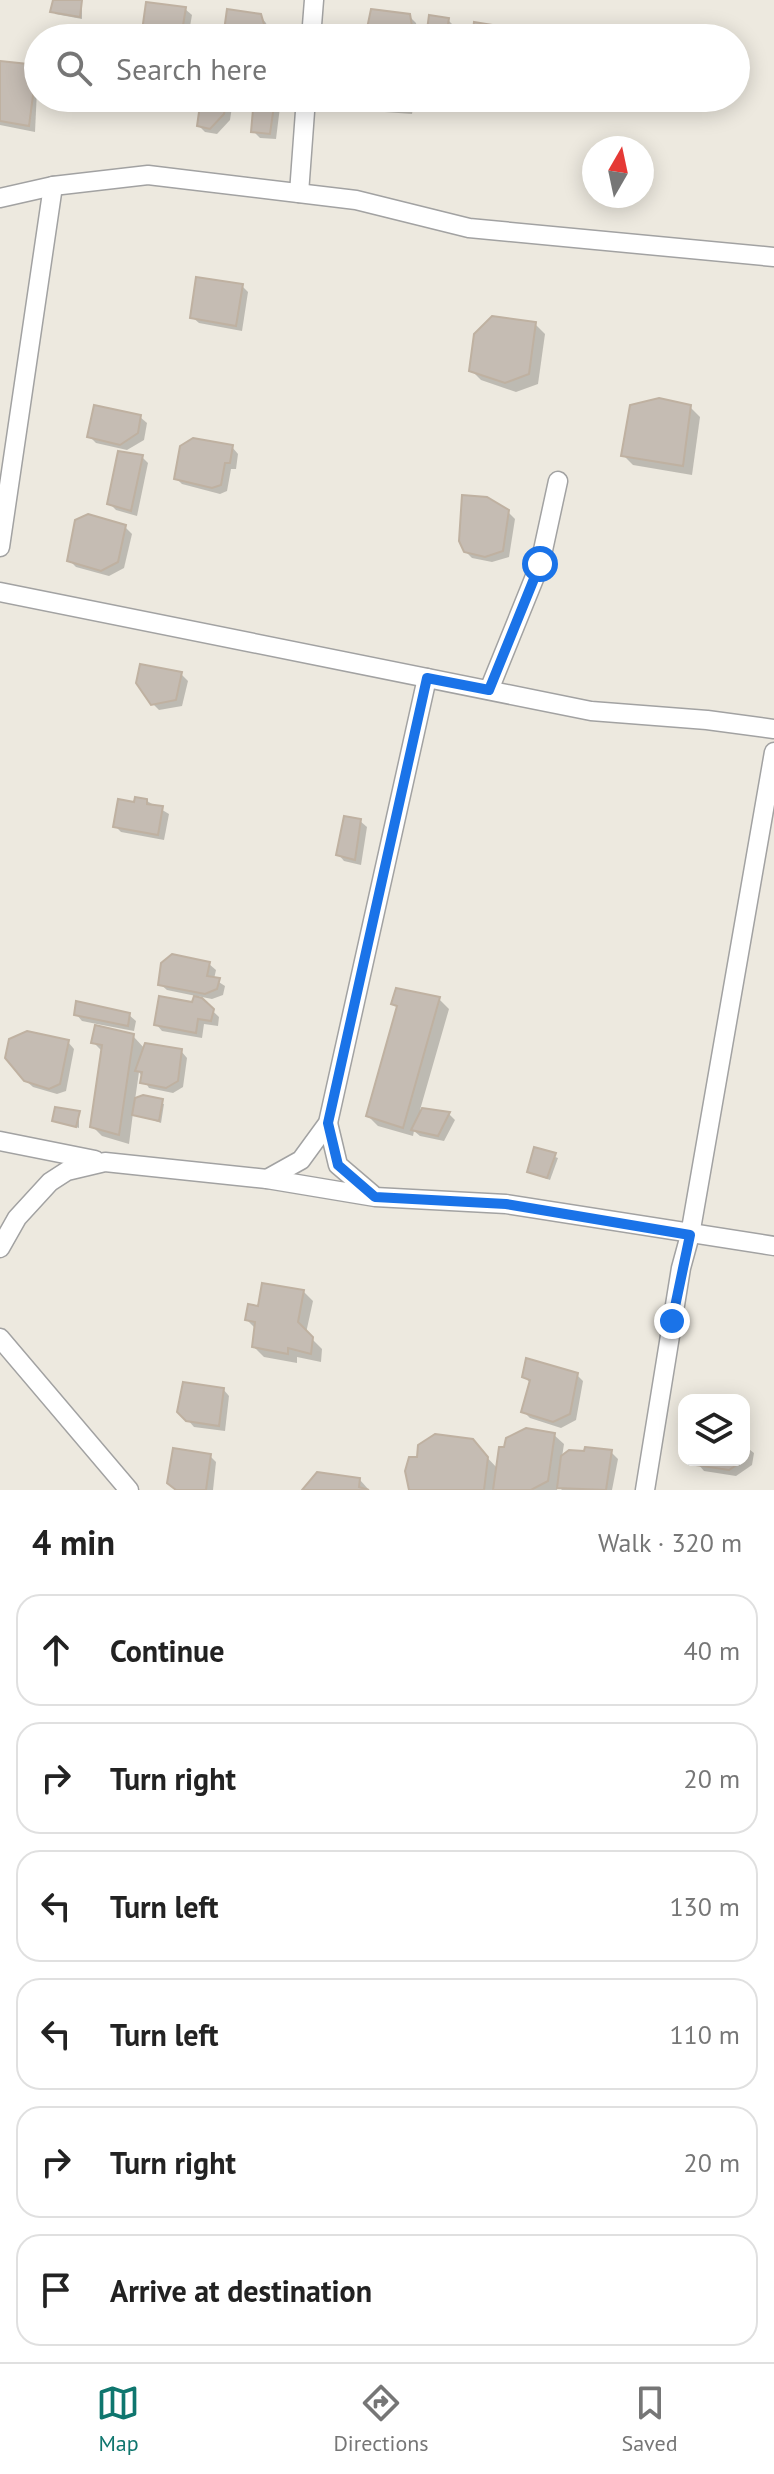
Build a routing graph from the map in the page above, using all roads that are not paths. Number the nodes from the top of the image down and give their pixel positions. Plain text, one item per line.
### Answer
1 (314, 0) edge
2 (312, 24) edge
3 (305, 112) edge
4 (53, 186) junction
5 (299, 193) junction
6 (0, 198) edge
7 (774, 257) edge
8 (558, 481) dead end
9 (0, 547) edge
10 (0, 592) edge
11 (427, 678) junction
12 (489, 690) junction
13 (774, 729) edge
14 (774, 752) edge
15 (328, 1123) junction
16 (0, 1141) edge
17 (105, 1162) junction
18 (267, 1179) junction
19 (375, 1197) junction
20 (690, 1235) junction
21 (774, 1246) edge
22 (0, 1248) edge
23 (0, 1338) edge
24 (129, 1490) edge
25 (645, 1490) edge

1 - 2 street
3 - 5 street
4 - 5 street
4 - 6 street
4 - 9 street
5 - 7 street
8 - 12 street
10 - 11 street
11 - 12 street
11 - 15 street
12 - 13 street
14 - 20 street
15 - 18 street
15 - 19 street
16 - 17 street
17 - 18 street
17 - 22 street
18 - 19 street
19 - 20 street
20 - 21 street
20 - 25 street
23 - 24 street

